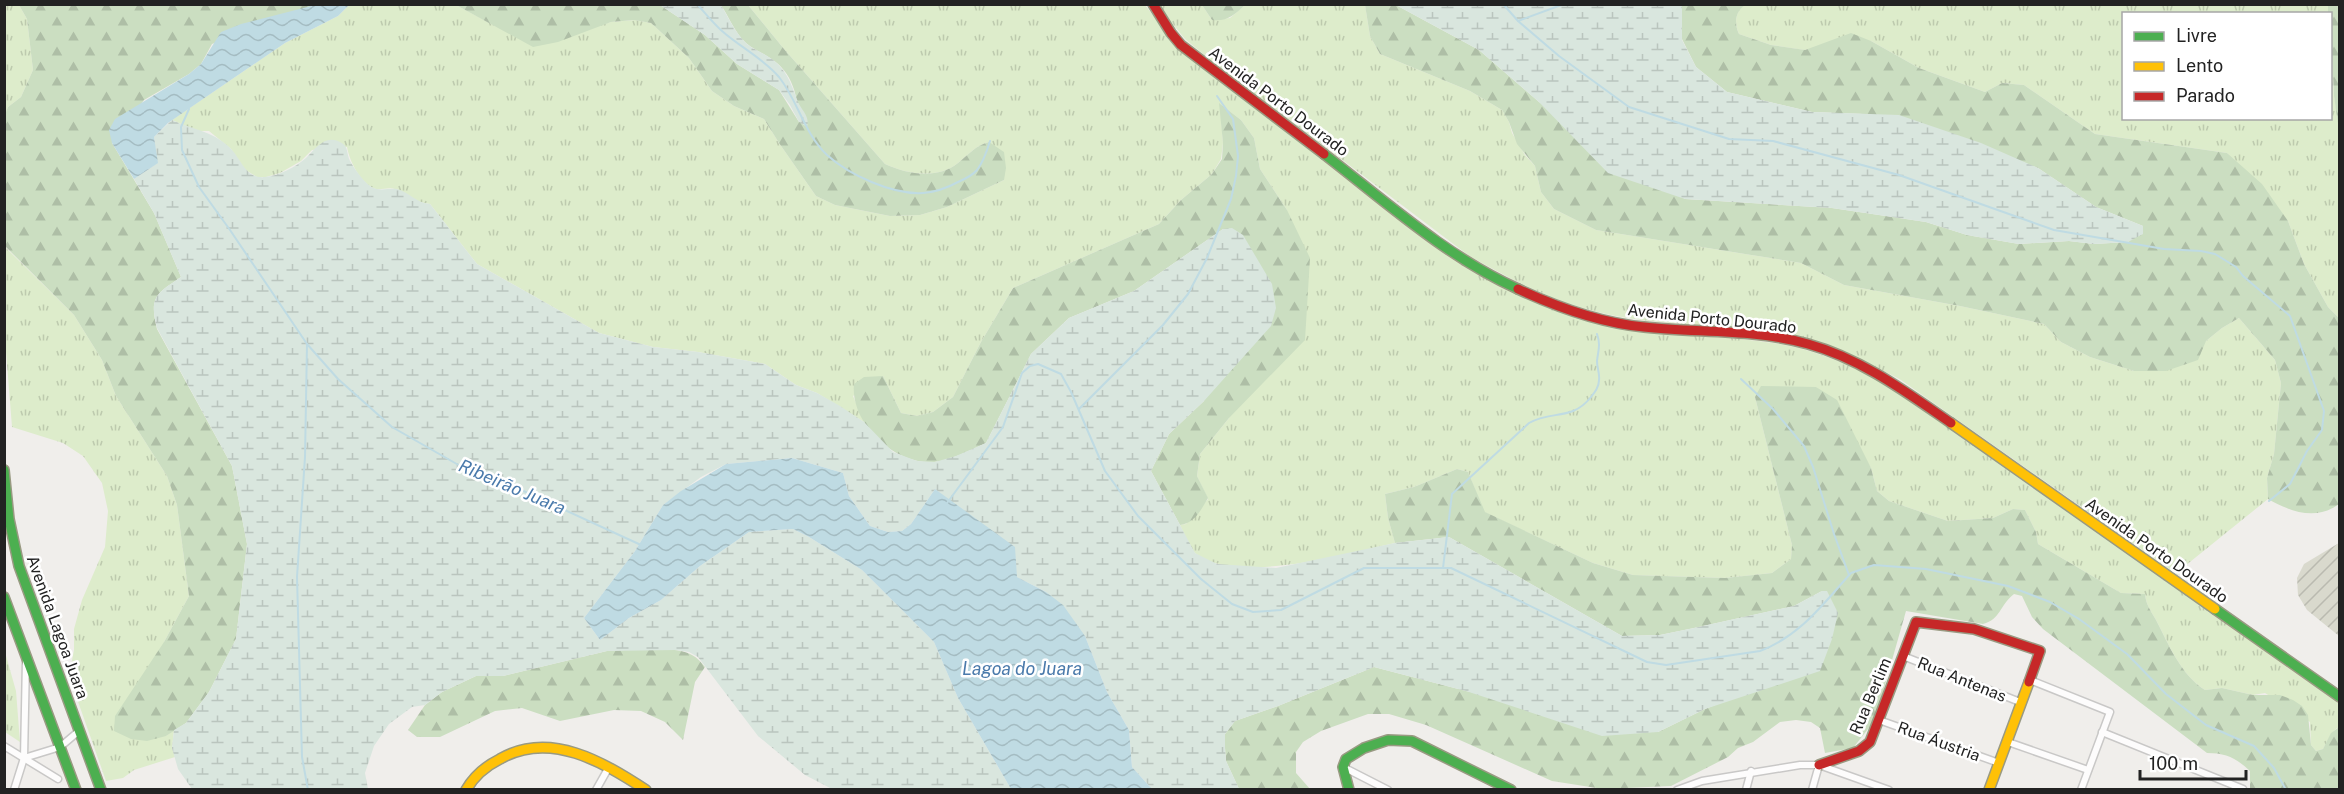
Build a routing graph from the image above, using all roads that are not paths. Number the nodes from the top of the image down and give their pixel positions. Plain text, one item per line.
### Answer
1 (1153, 4) edge
2 (4, 470) edge
3 (4, 597) edge
4 (26, 654) junction
5 (1904, 656) junction
6 (2030, 680) junction
7 (2340, 697) edge
8 (2020, 702) junction
9 (1879, 720) junction
10 (79, 731) junction
11 (2102, 732) junction
12 (2008, 742) junction
13 (4, 746) edge
14 (60, 747) junction
15 (24, 758) junction
16 (1999, 763) junction
17 (1819, 765) junction
18 (609, 766) junction
19 (1343, 767) junction
20 (2088, 770) junction
21 (1751, 771) junction
22 (58, 779) dead end
23 (14, 789) edge
24 (76, 789) edge
25 (101, 789) edge
26 (466, 789) edge
27 (596, 789) edge
28 (646, 789) edge
29 (1349, 789) edge
30 (1388, 789) edge
31 (1511, 789) edge
32 (1677, 789) edge
33 (1746, 789) edge
34 (1812, 789) edge
35 (1889, 789) edge
36 (1989, 789) edge
37 (2080, 789) edge
38 (2243, 789) edge

1 - 7 main road, Avenida Porto Dourado
2 - 10 main road, Avenida Lagoa Juara
3 - 4 main road
4 - 14 main road
4 - 15 street
5 - 6 main road, Rua Berlim
5 - 8 street, Rua Antenas
5 - 9 main road, Rua Berlim
6 - 8 main road
6 - 11 street
8 - 12 main road
9 - 16 street, Rua Áustria
9 - 17 main road, Rua Berlim
10 - 14 street
10 - 25 main road, Avenida Lagoa Juara
11 - 20 street
11 - 38 street
12 - 16 main road
12 - 20 street
13 - 15 street
14 - 15 street
14 - 24 main road
15 - 22 street
15 - 23 street
16 - 36 main road
17 - 21 street
17 - 34 street
17 - 35 street
18 - 26 main road
18 - 27 street
18 - 28 main road
19 - 29 main road
19 - 30 street
19 - 31 main road
20 - 37 street
21 - 32 street
21 - 33 street

